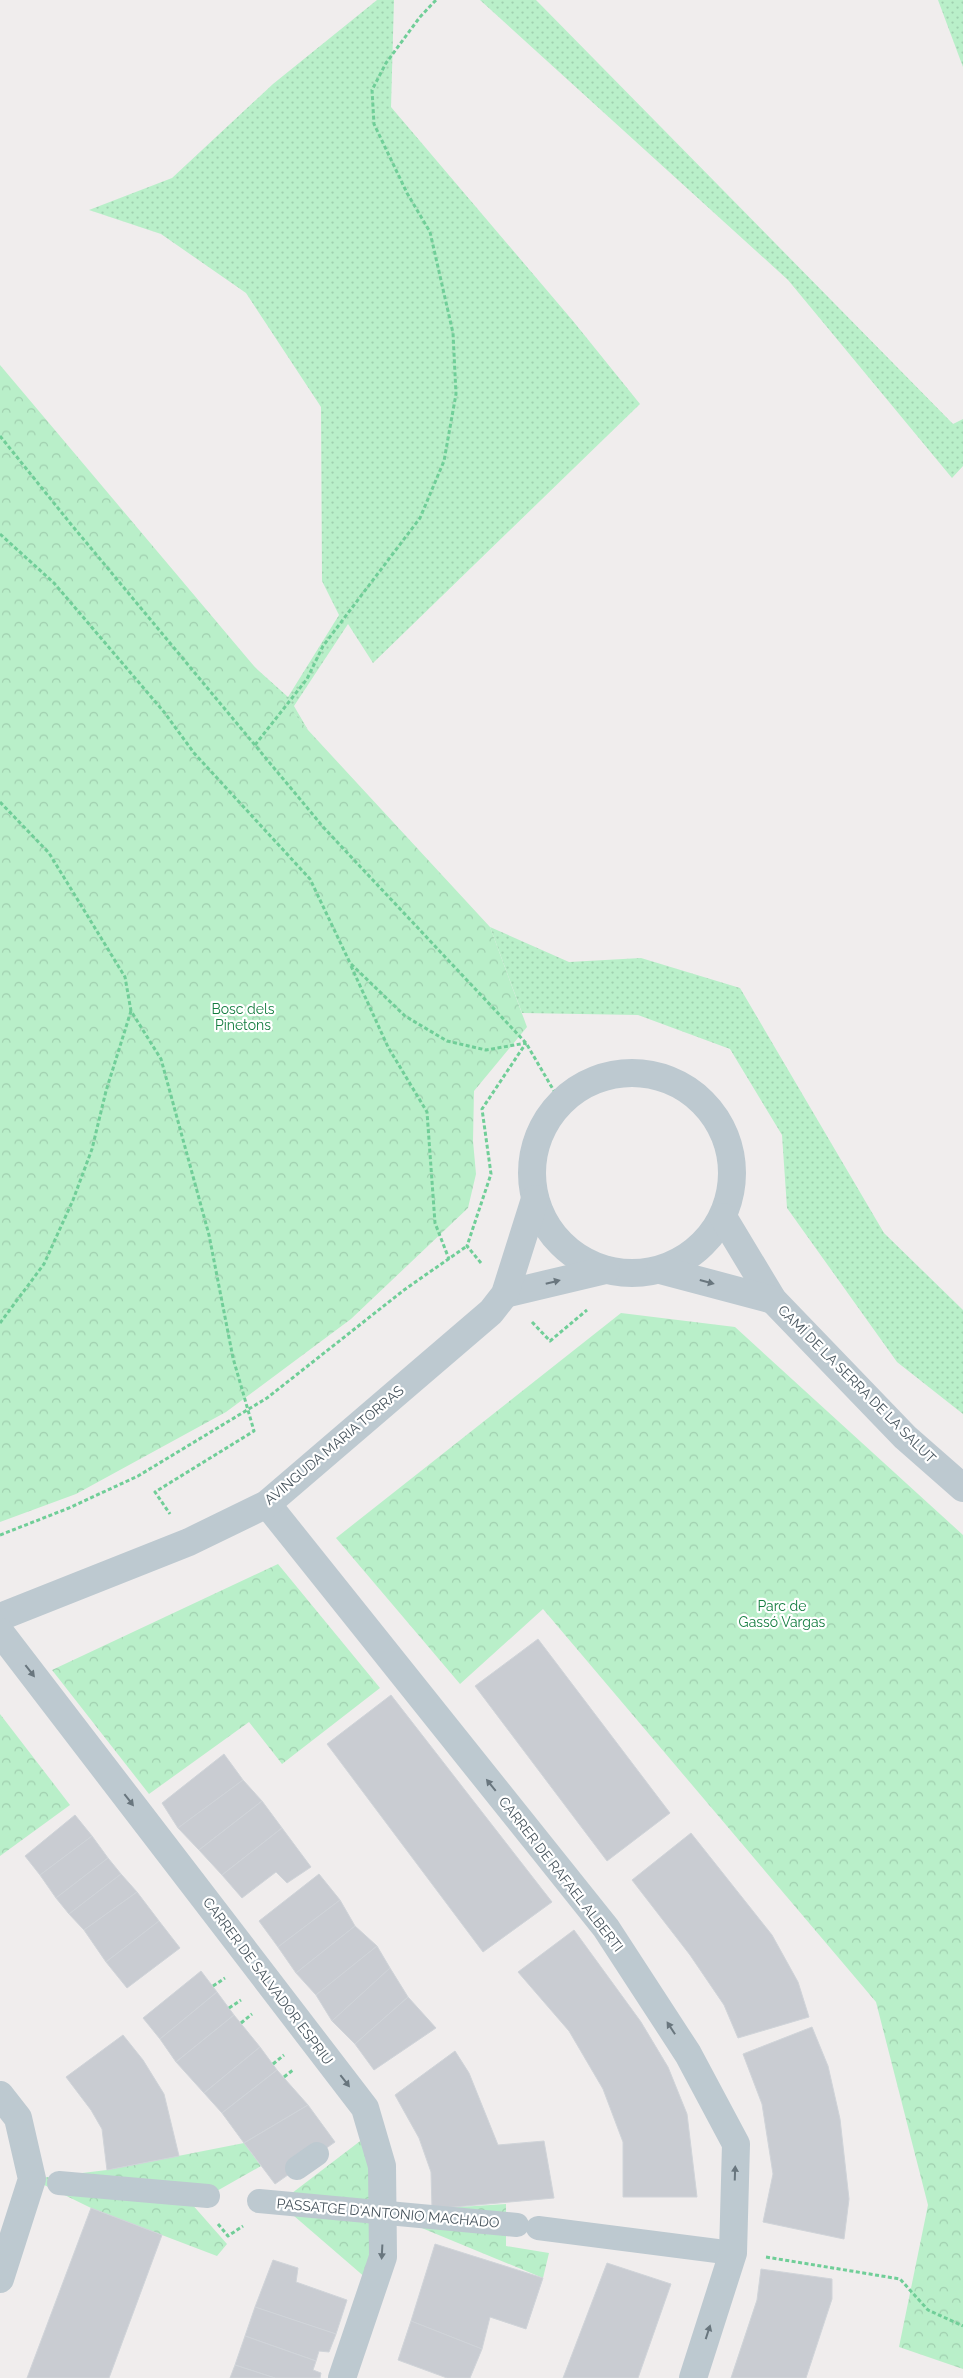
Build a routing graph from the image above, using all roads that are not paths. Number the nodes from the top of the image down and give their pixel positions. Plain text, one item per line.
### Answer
1 (535, 1199) junction
2 (723, 1217) junction
3 (606, 1270) junction
4 (660, 1270) junction
5 (506, 1294) junction
6 (773, 1300) junction
7 (963, 1488) edge
8 (267, 1504) junction
9 (0, 1617) edge
10 (0, 1632) edge
11 (0, 2095) edge
12 (317, 2154) dead end
13 (297, 2168) dead end
14 (59, 2183) dead end
15 (208, 2196) dead end
16 (259, 2201) dead end
17 (382, 2212) junction
18 (717, 2251) dead end
19 (0, 2279) edge
20 (342, 2378) edge
21 (693, 2378) edge

1 - 2 street
1 - 3 street
1 - 5 street, AVINGUDA MARIA TORRAS
2 - 4 street
2 - 6 street, CAMÍ DE LA SERRA DE LA SALUT
3 - 4 street
5 -> 3 street
4 -> 6 street, CAMÍ DE LA SERRA DE LA SALUT
5 - 8 street, AVINGUDA MARIA TORRAS
6 - 7 street, CAMÍ DE LA SERRA DE LA SALUT
8 - 9 street, AVINGUDA MARIA TORRAS
21 -> 8 street, CARRER DE RAFAEL ALBERTI
10 -> 17 street, CARRER DE SALVADOR ESPRIU
11 - 19 street
12 - 13 street
14 - 15 street
16 - 17 street, PASSATGE D'ANTONIO MACHADO
17 - 18 street, PASSATGE D'ANTONIO MACHADO
17 -> 20 street, CARRER DE SALVADOR ESPRIU

